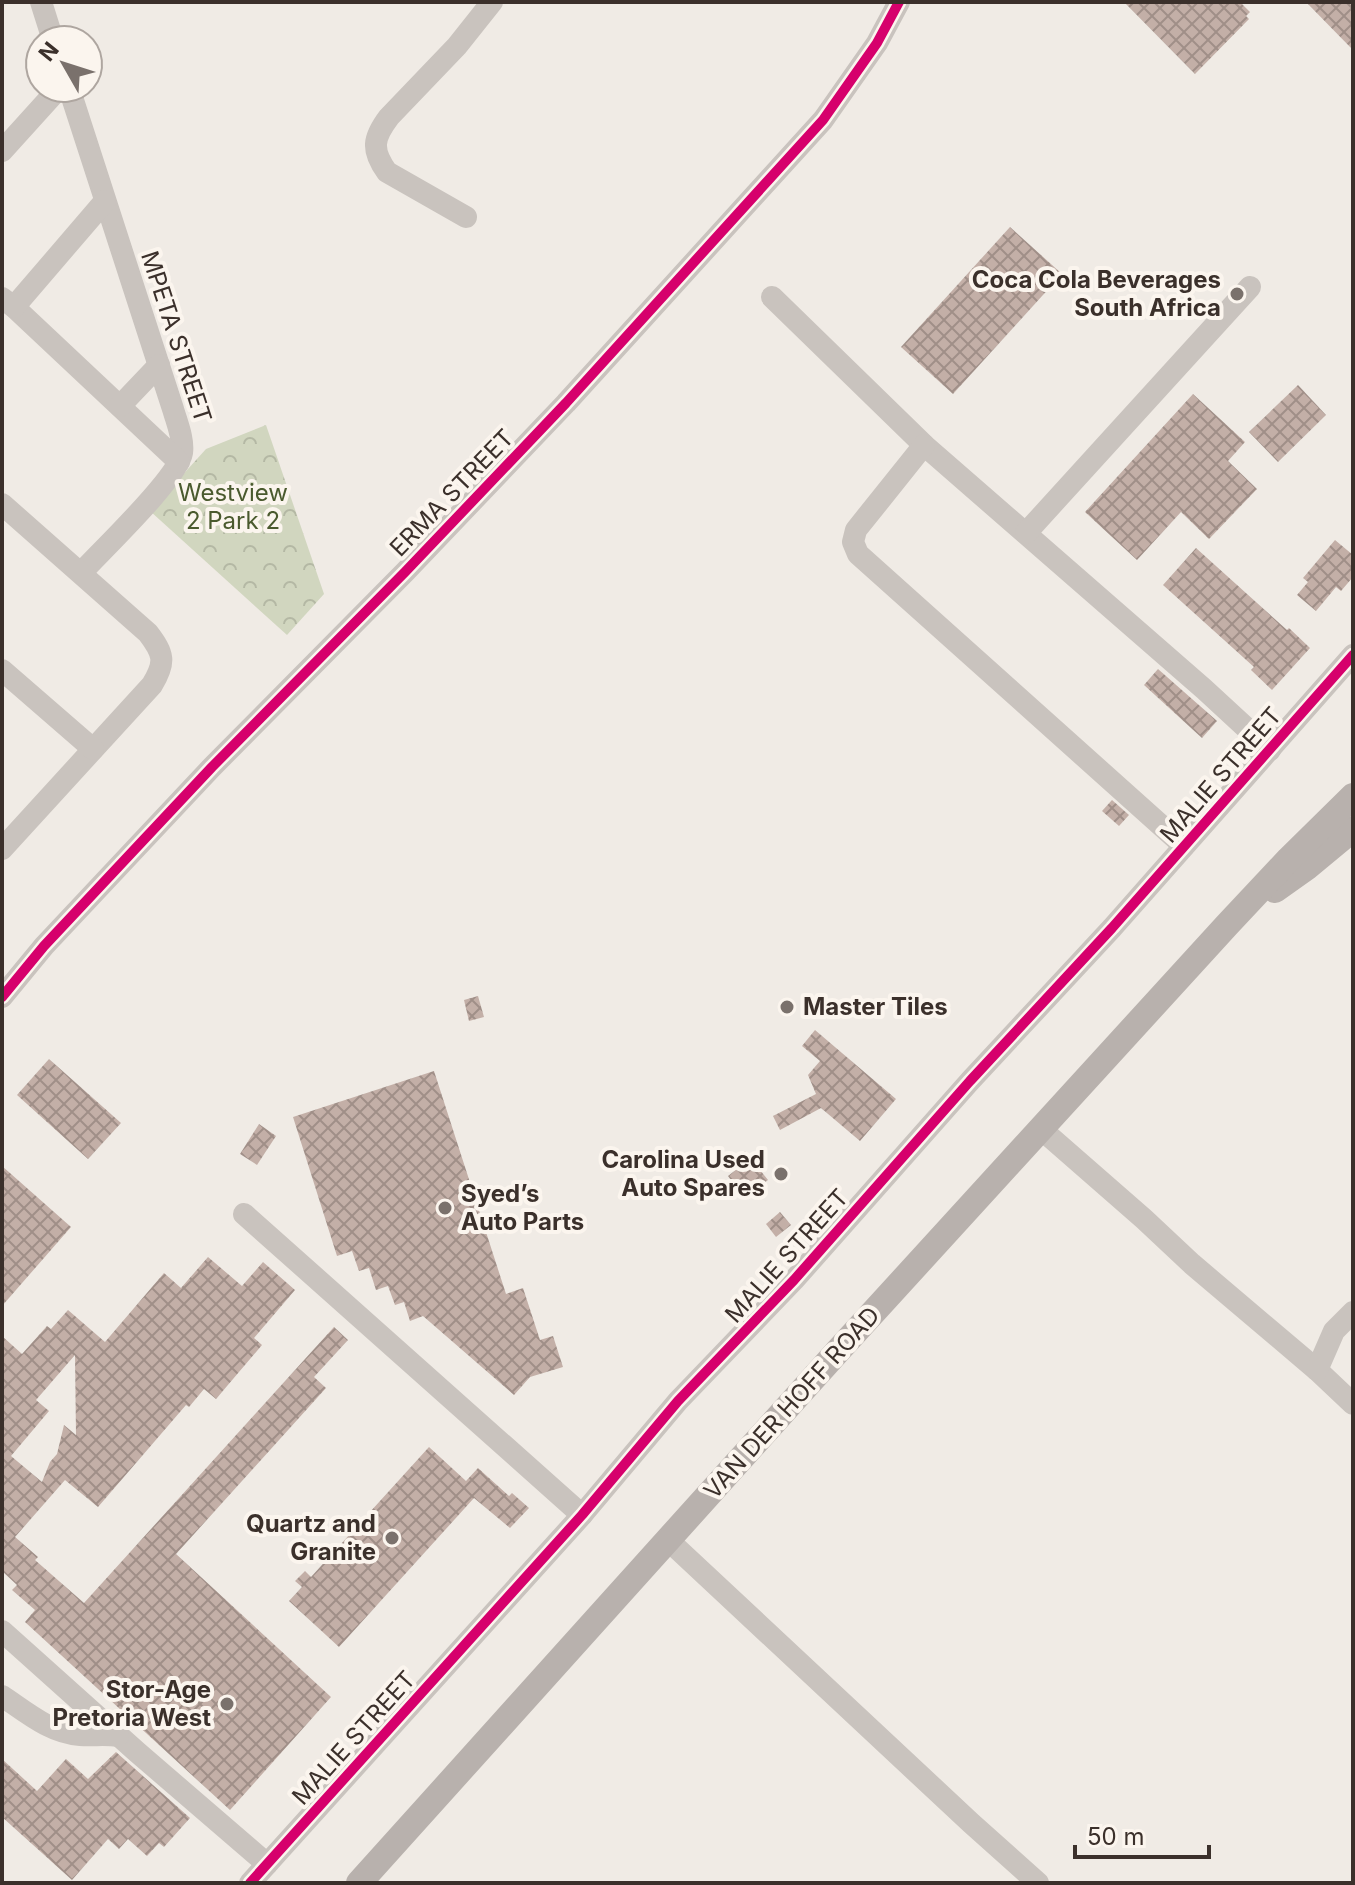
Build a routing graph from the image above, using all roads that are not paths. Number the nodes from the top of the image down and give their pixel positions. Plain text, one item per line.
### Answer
1 (41, 2) edge
2 (492, 2) edge
3 (899, 2) edge
4 (48, 24) edge
5 (45, 104) edge
6 (74, 104) edge
7 (2, 151) edge
8 (105, 201) junction
9 (466, 217) dead end
10 (1250, 287) dead end
11 (772, 297) dead end
12 (8, 302) edge
13 (159, 365) junction
14 (120, 406) junction
15 (924, 445) junction
16 (179, 462) junction
17 (2, 504) edge
18 (1026, 533) junction
19 (81, 573) junction
20 (1353, 655) edge
21 (2, 670) edge
22 (93, 749) junction
23 (1270, 750) junction
24 (1353, 796) edge
25 (1353, 829) edge
26 (4, 842) edge
27 (1184, 846) junction
28 (1227, 925) junction
29 (4, 994) edge
30 (1041, 1129) junction
31 (244, 1214) dead end
32 (1353, 1312) edge
33 (1317, 1370) junction
34 (1353, 1404) edge
35 (582, 1515) junction
36 (668, 1540) junction
37 (2, 1631) edge
38 (2, 1696) edge
39 (118, 1736) junction
40 (267, 1864) junction
41 (250, 1883) edge
42 (359, 1883) edge
43 (1038, 1883) edge

1 - 4 street
2 - 9 street
3 - 29 street, ERMA STREET
5 - 7 street
6 - 8 street, MPETA STREET
8 - 12 street
8 - 13 street, MPETA STREET
10 - 18 street
11 - 15 street
12 - 14 street
13 - 14 street
13 - 16 street, MPETA STREET
14 - 16 street
15 - 18 street
15 - 27 street
16 - 19 street
17 - 19 street
18 - 23 street
19 - 22 street
20 - 23 street, MALIE STREET
21 - 22 street
22 - 26 street
23 - 27 street, MALIE STREET
24 - 28 main road, VAN DER HOFF ROAD
25 - 28 main road, VAN DER HOFF ROAD
27 - 35 street, MALIE STREET
28 - 30 main road, VAN DER HOFF ROAD
30 - 33 street
30 - 36 main road, VAN DER HOFF ROAD
31 - 35 street
32 - 33 street
33 - 34 street
35 - 40 street, MALIE STREET
36 - 42 main road, VAN DER HOFF ROAD
36 - 43 street
37 - 39 street
38 - 39 street
39 - 40 street
40 - 41 street, MALIE STREET

